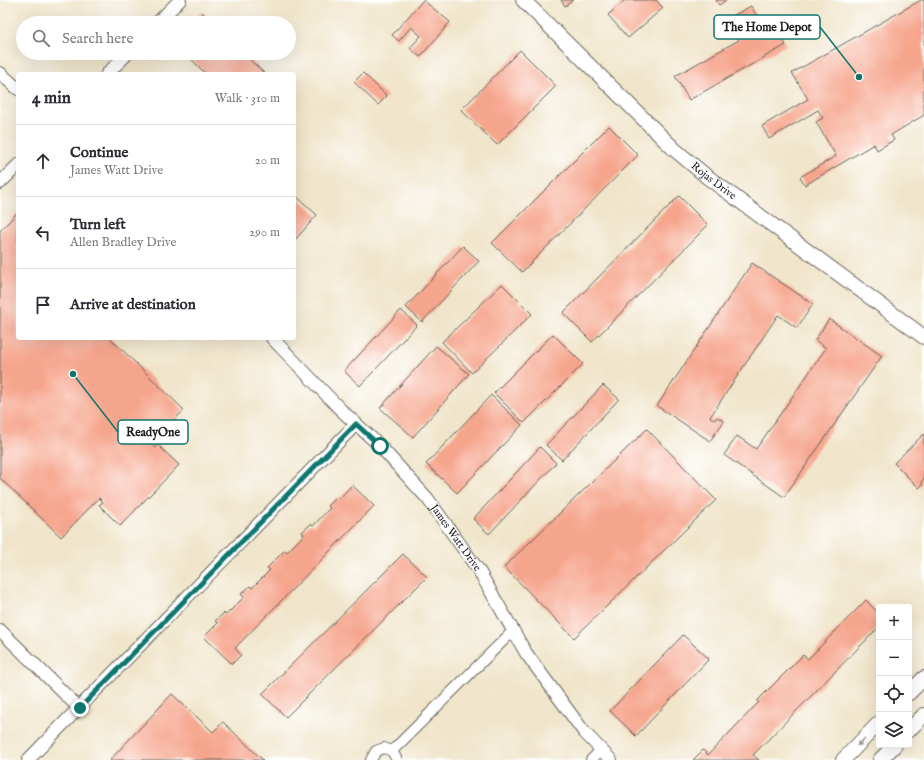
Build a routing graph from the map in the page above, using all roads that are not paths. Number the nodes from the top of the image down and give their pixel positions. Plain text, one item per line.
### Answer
1 (180, 0) edge
2 (523, 0) edge
3 (164, 16) edge
4 (121, 60) edge
5 (109, 72) edge
6 (0, 74) edge
7 (16, 87) edge
8 (16, 167) edge
9 (0, 183) edge
10 (924, 337) edge
11 (274, 340) edge
12 (356, 424) junction
13 (0, 630) edge
14 (513, 631) junction
15 (924, 678) edge
16 (912, 690) edge
17 (80, 708) junction
18 (924, 715) edge
19 (876, 726) edge
20 (912, 727) edge
21 (892, 748) edge
22 (601, 750) junction
23 (395, 755) edge
24 (28, 760) edge
25 (371, 760) edge
26 (591, 760) edge
27 (611, 760) edge
28 (843, 760) edge
29 (880, 760) edge

1 - 3 street
2 - 10 main road, Rojas Drive
4 - 5 street
6 - 7 street
8 - 9 street
11 - 12 street, James Watt Drive
12 - 14 street, James Watt Drive
12 - 17 street
13 - 17 street
14 - 22 street, James Watt Drive
14 - 23 street
15 - 16 main road
17 - 24 street
18 - 20 main road
19 -> 28 main road
21 - 29 main road
22 - 26 street
22 - 27 street, James Watt Drive
23 - 25 street

